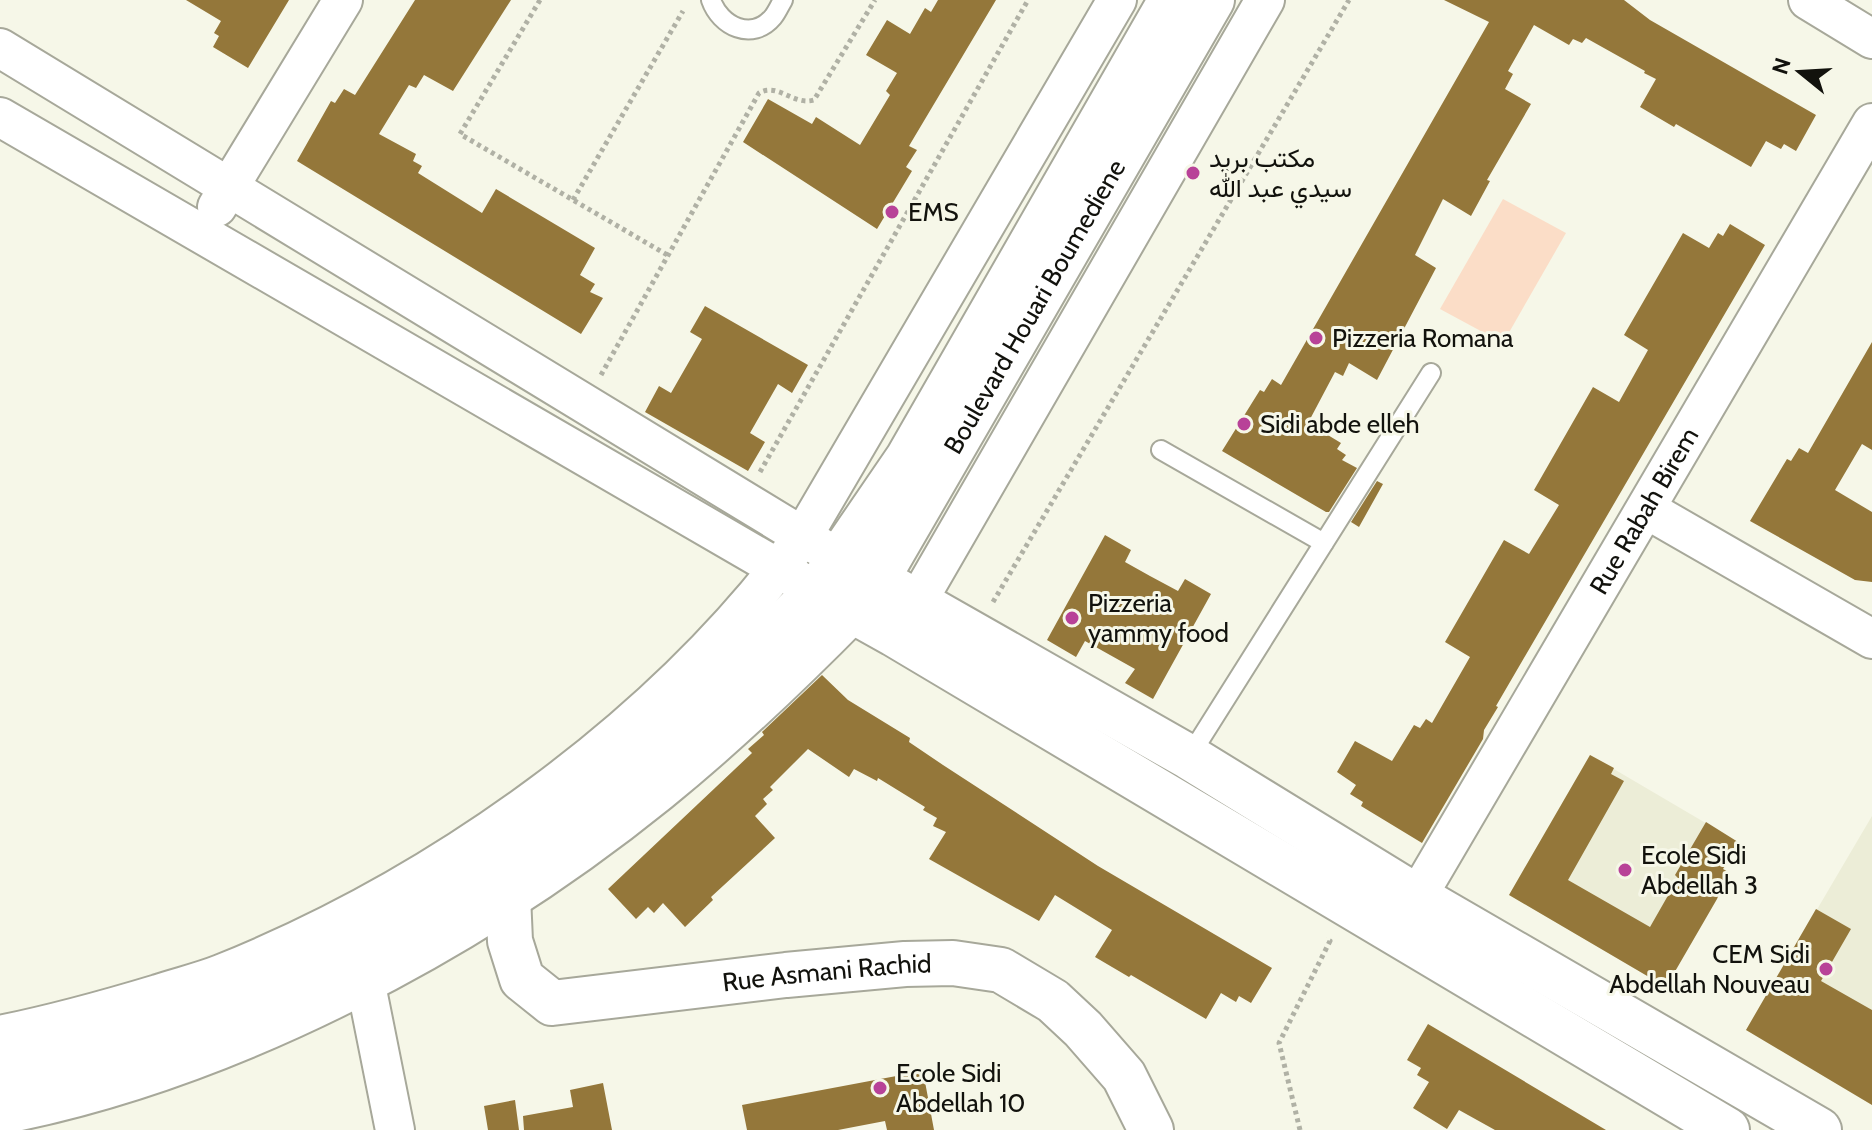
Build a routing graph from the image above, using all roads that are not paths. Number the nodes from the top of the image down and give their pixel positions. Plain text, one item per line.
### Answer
1 (343, 0) edge
2 (711, 0) edge
3 (783, 0) edge
4 (1117, 0) edge
5 (1171, 0) edge
6 (1212, 0) edge
7 (1265, 0) edge
8 (1808, 0) edge
9 (1872, 39) edge
10 (0, 48) edge
11 (0, 117) edge
12 (1872, 123) edge
13 (230, 188) junction
14 (200, 233) junction
15 (1431, 373) dead end
16 (1161, 450) dead end
17 (1646, 509) junction
18 (803, 536) junction
19 (1324, 543) junction
20 (779, 569) junction
21 (847, 585) junction
22 (917, 602) junction
23 (1872, 639) edge
24 (1189, 757) junction
25 (508, 896) junction
26 (1417, 897) junction
27 (365, 980) junction
28 (0, 1035) edge
29 (0, 1075) edge
30 (0, 1112) edge
31 (395, 1130) edge
32 (1151, 1130) edge
33 (1727, 1130) edge
34 (1819, 1130) edge

1 - 13 street
2 - 3 lane
4 - 18 street
5 - 21 main road, Boulevard Houari Boumediene
6 - 21 main road, Boulevard Houari Boumediene
7 - 22 street
8 - 9 street
10 - 13 street
11 - 14 street
12 - 17 street, Rue Rabah Birem
13 - 14 street
13 - 18 street
14 - 20 street
15 - 19 lane
16 - 19 lane
17 - 23 street
17 - 26 street, Rue Rabah Birem
18 - 20 street
18 - 21 street
19 - 24 lane
20 - 21 street
20 - 28 street
21 - 22 main road
21 - 25 main road
21 - 29 main road
21 - 33 main road
22 - 24 main road
24 - 26 main road
25 - 27 main road
25 - 32 main road, Rue Asmani Rachid
26 - 34 main road
27 - 30 main road
27 - 31 street

